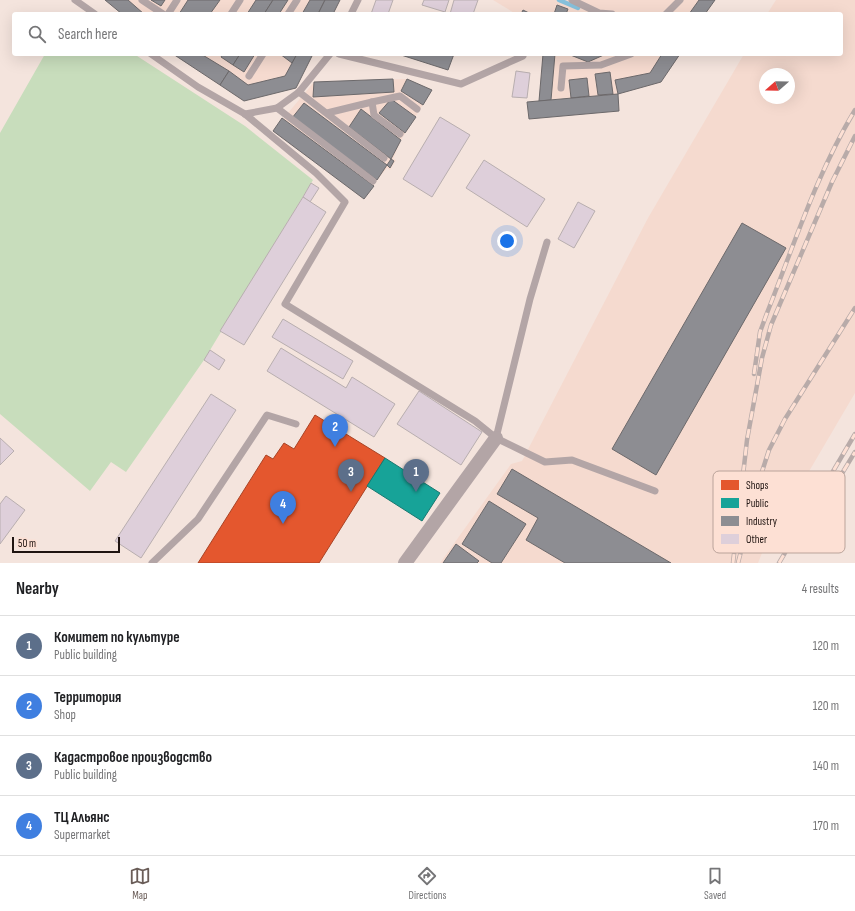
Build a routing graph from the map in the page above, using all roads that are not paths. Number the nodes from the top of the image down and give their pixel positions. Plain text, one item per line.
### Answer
1 (75, 0) edge
2 (142, 0) edge
3 (177, 0) edge
4 (240, 0) edge
5 (297, 0) edge
6 (358, 0) edge
7 (572, 0) edge
8 (680, 0) edge
9 (92, 12) edge
10 (160, 12) edge
11 (169, 12) edge
12 (232, 12) edge
13 (289, 12) edge
14 (351, 12) edge
15 (595, 12) edge
16 (668, 12) edge
17 (154, 56) edge
18 (262, 56) edge
19 (328, 56) edge
20 (347, 56) edge
21 (523, 56) dead end
22 (626, 56) edge
23 (250, 76) dead end
24 (398, 88) dead end
25 (561, 88) dead end
26 (299, 92) junction
27 (400, 96) junction
28 (372, 102) junction
29 (277, 108) junction
30 (417, 109) dead end
31 (327, 113) junction
32 (245, 114) junction
33 (400, 134) dead end
34 (384, 158) dead end
35 (373, 181) dead end
36 (547, 242) dead end
37 (296, 424) dead end
38 (496, 438) junction
39 (655, 491) dead end
40 (152, 563) edge
41 (405, 563) edge

1 - 9 lane
2 - 10 lane
3 - 11 lane
4 - 12 lane
5 - 13 lane
6 - 14 lane
7 - 15 lane
8 - 16 lane
17 - 32 lane
18 - 23 lane
19 - 26 lane
20 - 21 lane
22 - 25 lane
24 - 27 lane
26 - 29 lane
26 - 31 lane
27 - 28 lane
27 - 30 lane
28 - 31 lane
28 - 33 lane
29 - 32 lane
29 - 35 lane
31 - 34 lane
32 - 38 lane
36 - 38 lane
37 - 40 lane
38 - 39 lane
38 - 41 street

